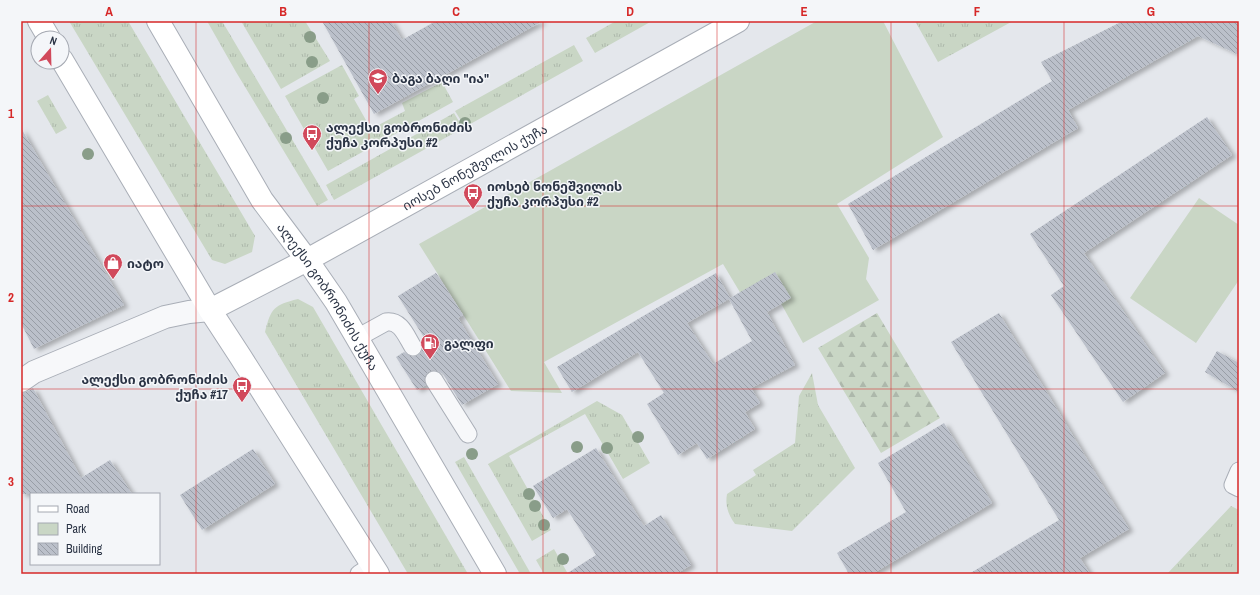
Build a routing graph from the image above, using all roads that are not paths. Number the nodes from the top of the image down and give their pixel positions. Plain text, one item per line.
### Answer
1 (39, 21) edge
2 (158, 21) edge
3 (738, 21) edge
4 (44, 30) edge
5 (68, 70) edge
6 (307, 260) junction
7 (210, 310) junction
8 (357, 338) junction
9 (413, 347) dead end
10 (434, 380) dead end
11 (21, 381) edge
12 (468, 434) dead end
13 (1239, 471) edge
14 (1239, 488) edge
15 (370, 571) edge
16 (495, 574) edge

1 - 4 main road
2 - 6 main road, ალექსი გობრონიძის ქუჩა
3 - 6 main road, იოსებ ნონეშვილის ქუჩა
5 - 7 main road
6 - 7 main road, იოსებ ნონეშვილის ქუჩა
6 - 8 main road, ალექსი გობრონიძის ქუჩა
7 - 11 street
7 - 15 main road
8 - 9 lane
8 - 16 main road, ალექსი გობრონიძის ქუჩა
10 - 12 lane
13 - 14 lane

